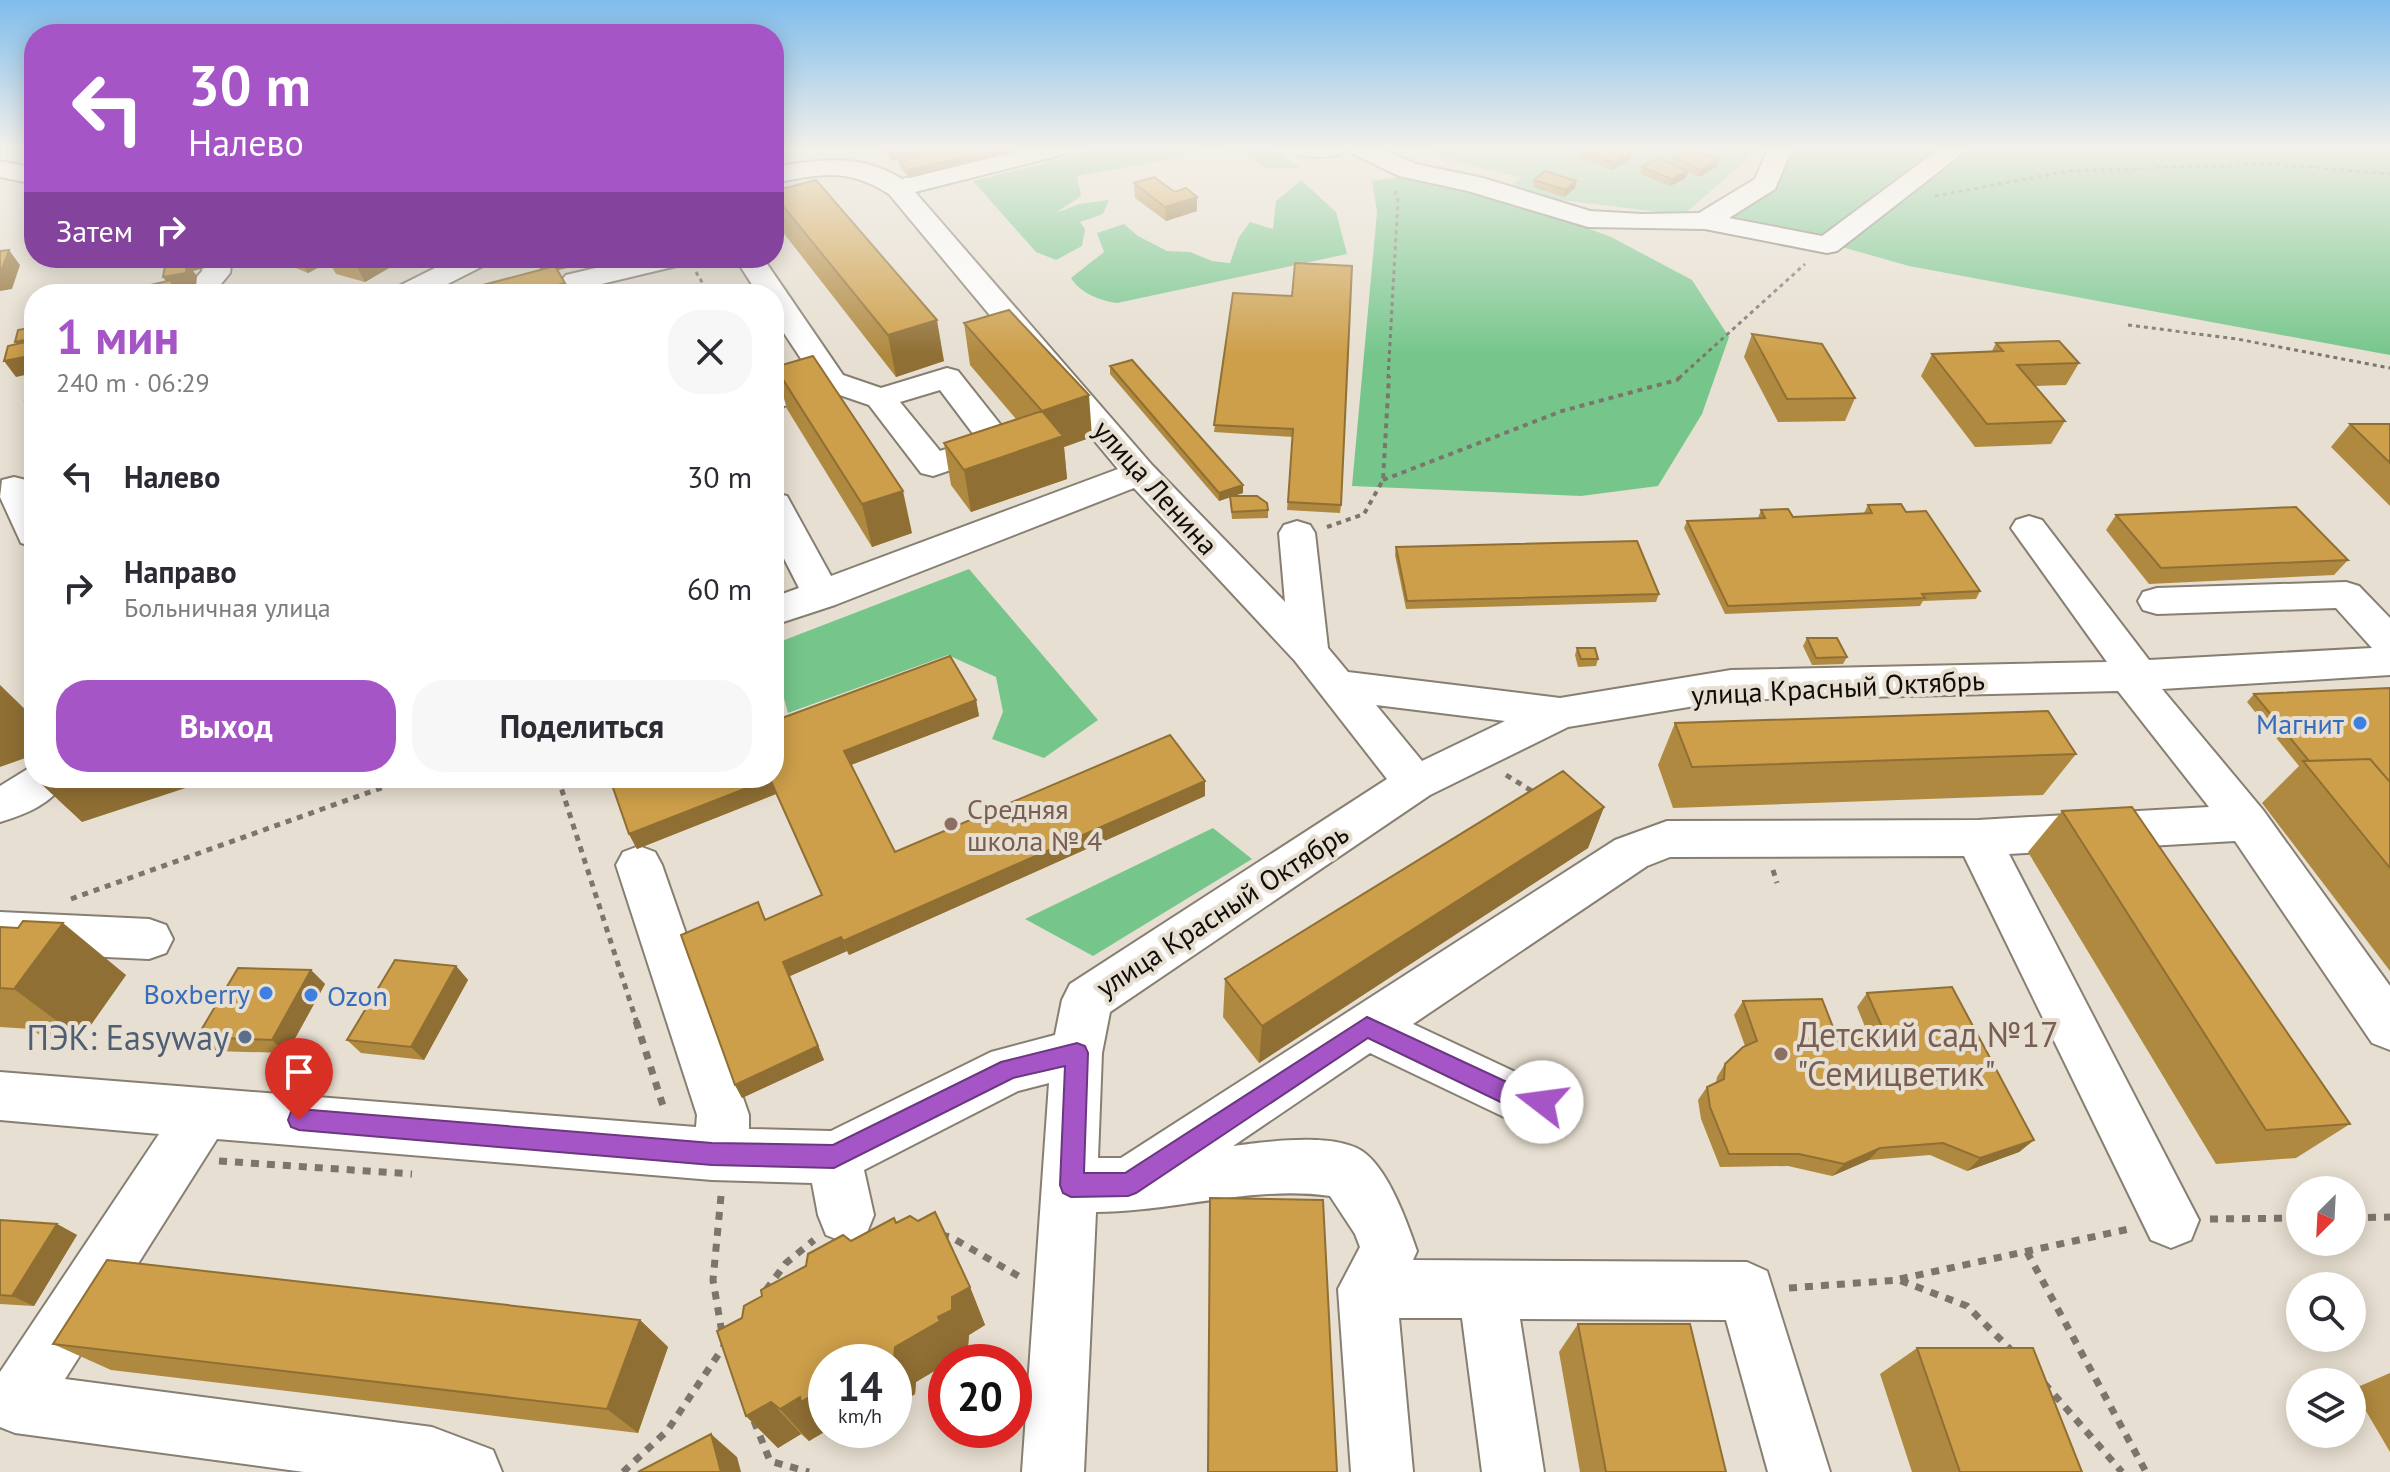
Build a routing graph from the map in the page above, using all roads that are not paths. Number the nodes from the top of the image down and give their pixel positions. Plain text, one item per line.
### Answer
1 (923, 218) edge
2 (1584, 218) edge
3 (1710, 218) edge
4 (1861, 218) edge
5 (1705, 221) junction
6 (457, 268) edge
7 (632, 268) edge
8 (425, 284) edge
9 (577, 284) edge
10 (784, 311) edge
11 (832, 382) junction
12 (784, 396) edge
13 (880, 398) dead end
14 (1140, 473) junction
15 (16, 487) edge
16 (24, 508) edge
17 (784, 523) edge
18 (2029, 528) dead end
19 (1297, 533) road end
20 (822, 596) junction
21 (2157, 601) dead end
22 (784, 609) edge
23 (2390, 643) edge
24 (1309, 651) junction
25 (2390, 661) edge
26 (2134, 676) junction
27 (1336, 685) junction
28 (1560, 713) junction
29 (1415, 783) junction
30 (32, 788) edge
31 (0, 805) edge
32 (2247, 823) junction
33 (1978, 838) junction
34 (639, 865) dead end
35 (0, 932) edge
36 (149, 939) dead end
37 (1367, 1027) junction
38 (2390, 1027) edge
39 (1077, 1053) junction
40 (0, 1096) edge
41 (1542, 1102) dead end
42 (189, 1135) junction
43 (717, 1154) junction
44 (834, 1157) junction
45 (1071, 1185) junction
46 (1128, 1185) junction
47 (846, 1215) road end
48 (2171, 1220) road end
49 (1367, 1289) junction
50 (1487, 1290) junction
51 (7, 1415) edge
52 (471, 1472) edge
53 (1053, 1472) edge
54 (1382, 1472) edge
55 (1513, 1472) edge
56 (1799, 1472) edge

1 - 14 street, улица Ленина
2 - 5 street
3 - 5 street
4 - 5 street
6 - 8 street
7 - 9 street
10 - 11 street
11 - 12 street
11 - 13 street
14 - 20 street
14 - 24 street, улица Ленина
15 - 16 street
17 - 20 street
18 - 26 street
19 - 24 street
20 - 22 street
21 - 23 street
24 - 27 street, улица Ленина
25 - 26 street, улица Красный Октябрь
26 - 28 street, улица Красный Октябрь
26 - 32 street
27 - 28 street
27 - 29 street, улица Ленина
28 - 29 street, улица Красный Октябрь
29 - 39 street, улица Красный Октябрь
30 - 31 street
32 - 33 street
32 - 38 street
33 - 37 street
33 - 48 street
34 - 43 street
35 - 36 street
37 - 41 street
37 - 46 street
39 - 44 street
39 - 45 street, улица Красный Октябрь
40 - 42 street
42 - 43 street
42 - 51 street
43 - 44 street
44 - 47 street
45 - 46 street
45 - 53 street, улица Красный Октябрь
46 - 49 street
49 - 50 street
49 - 54 street
50 - 55 street
50 - 56 street
51 - 52 street

